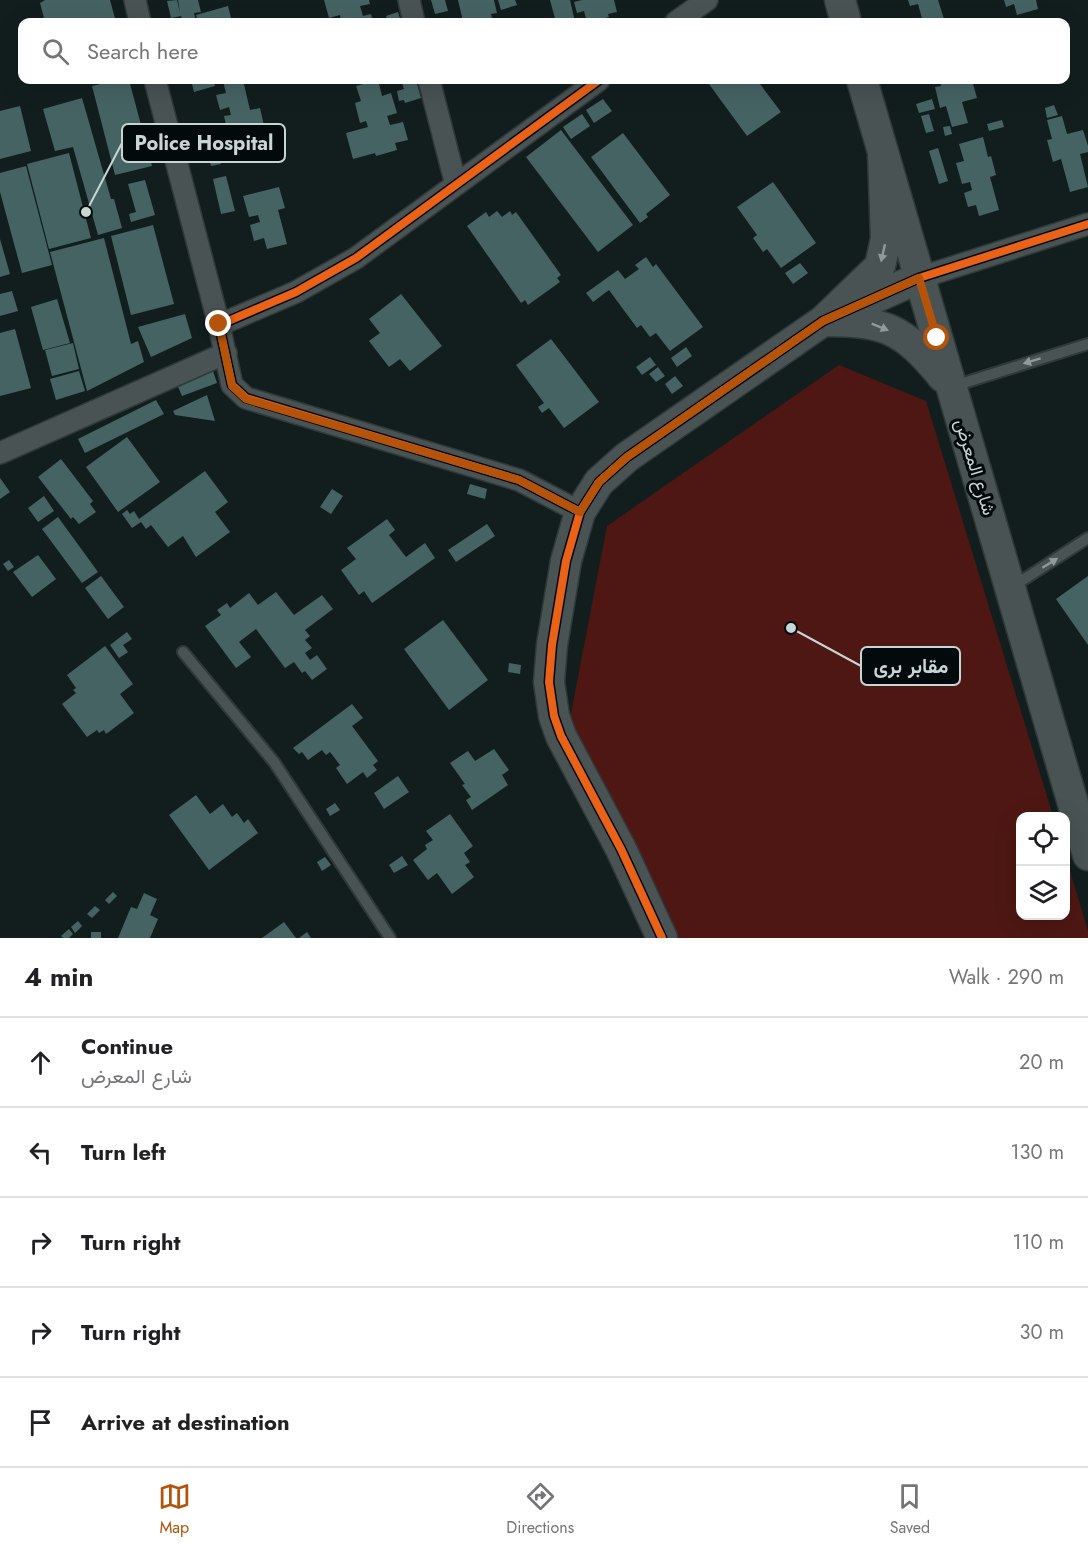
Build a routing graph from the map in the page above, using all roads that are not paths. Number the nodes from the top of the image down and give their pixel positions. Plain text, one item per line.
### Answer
1 (135, 0) edge
2 (409, 0) edge
3 (707, 0) edge
4 (840, 0) edge
5 (140, 18) edge
6 (413, 18) edge
7 (682, 18) edge
8 (845, 18) edge
9 (156, 84) edge
10 (430, 84) edge
11 (594, 84) edge
12 (863, 84) edge
13 (883, 153) junction
14 (456, 184) junction
15 (1088, 224) edge
16 (919, 278) junction
17 (823, 321) junction
18 (219, 324) junction
19 (1088, 344) edge
20 (226, 353) junction
21 (950, 387) junction
22 (0, 453) edge
23 (580, 512) junction
24 (1088, 538) edge
25 (1011, 587) junction
26 (183, 652) dead end
27 (1087, 845) edge
28 (390, 938) edge
29 (662, 938) edge

1 - 5 street
2 - 6 street
3 - 7 street
4 - 8 main road
9 - 18 street
10 - 14 street
11 - 14 street
12 - 13 main road, شارع المعرض
13 - 16 main road, شارع المعرض
13 -> 17 main road
14 - 18 street
15 - 16 street
16 - 17 main road
16 - 21 main road, شارع المعرض
17 -> 21 main road
17 - 23 main road
18 - 20 street
19 -> 21 lane
20 - 22 street
20 - 23 street
21 - 25 main road, شارع المعرض
23 - 29 main road
25 -> 24 lane
25 - 27 main road, شارع المعرض
26 - 28 lane

